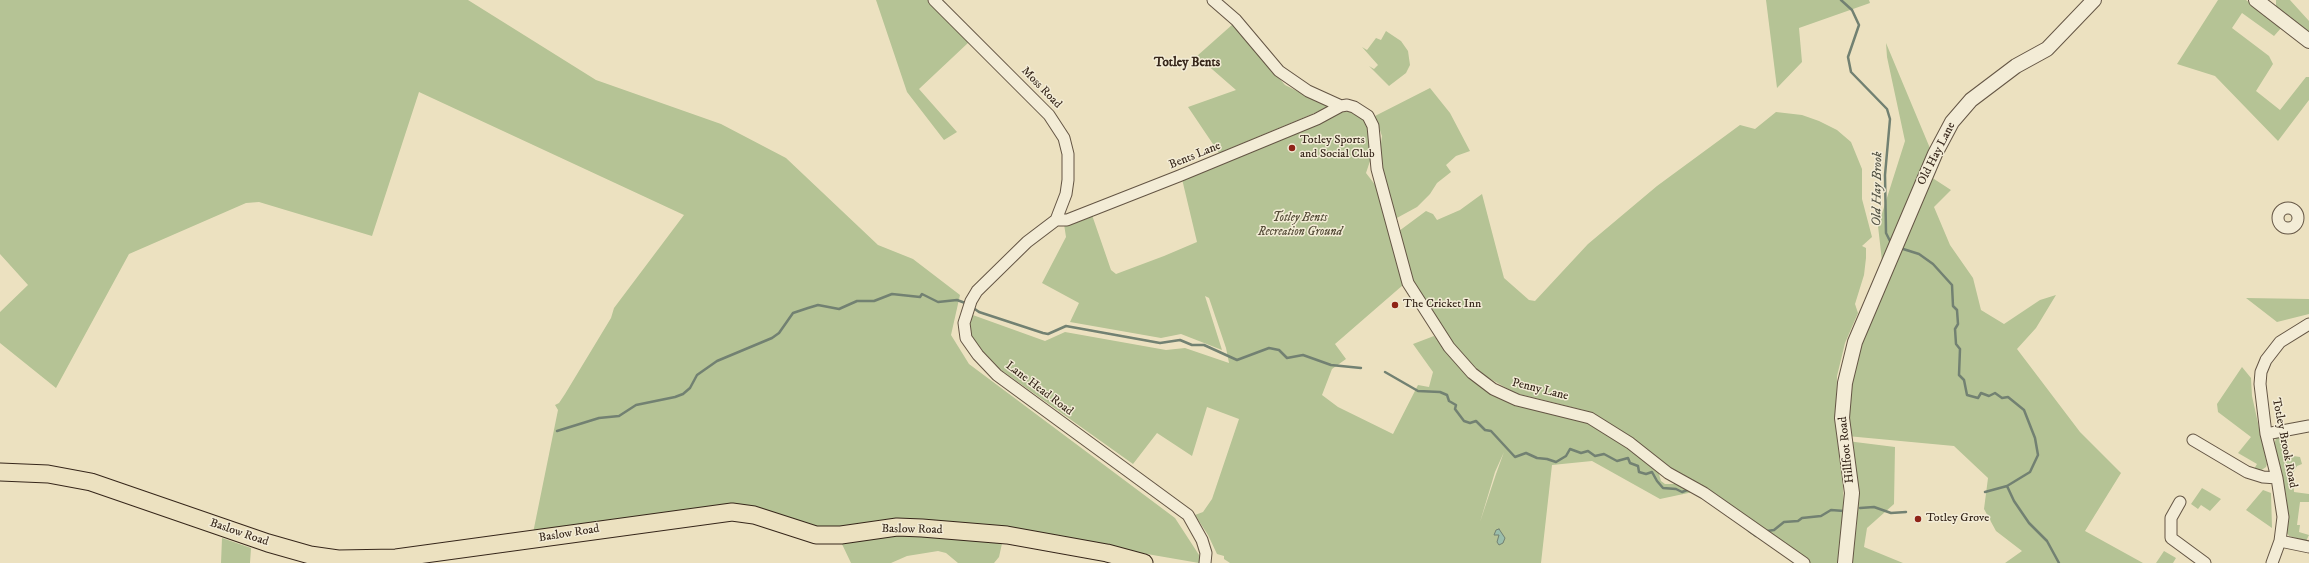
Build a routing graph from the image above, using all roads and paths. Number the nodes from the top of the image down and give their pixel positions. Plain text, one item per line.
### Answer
1 (934, 0) edge
2 (1213, 0) edge
3 (2094, 0) edge
4 (2264, 3) edge
5 (2309, 41) edge
6 (1340, 106) junction
7 (1056, 220) junction
8 (1875, 293) joint
9 (2309, 324) edge
10 (2309, 426) edge
11 (2266, 434) junction
12 (2193, 440) dead end
13 (0, 472) edge
14 (2277, 478) junction
15 (2180, 502) dead end
16 (2280, 541) junction
17 (2309, 547) edge
18 (1144, 563) edge
19 (1205, 563) edge
20 (1804, 563) edge
21 (1845, 563) edge
22 (2205, 563) edge
23 (2272, 563) edge

1 - 7 street, Moss Road
2 - 6 street, Penny Lane
3 - 8 street, Old Hay Lane
4 - 5 street
6 - 7 street, Bents Lane
6 - 20 street, Penny Lane
7 - 19 street, Lane Head Road
8 - 21 street, Hillfoot Road
9 - 11 street, Totley Brook Road
10 - 11 street
11 - 14 street, Totley Brook Road
12 - 14 street
13 - 18 main road, Baslow Road
14 - 16 street, Totley Brook Road
15 - 22 street
16 - 17 street
16 - 23 street, Totley Brook Road

